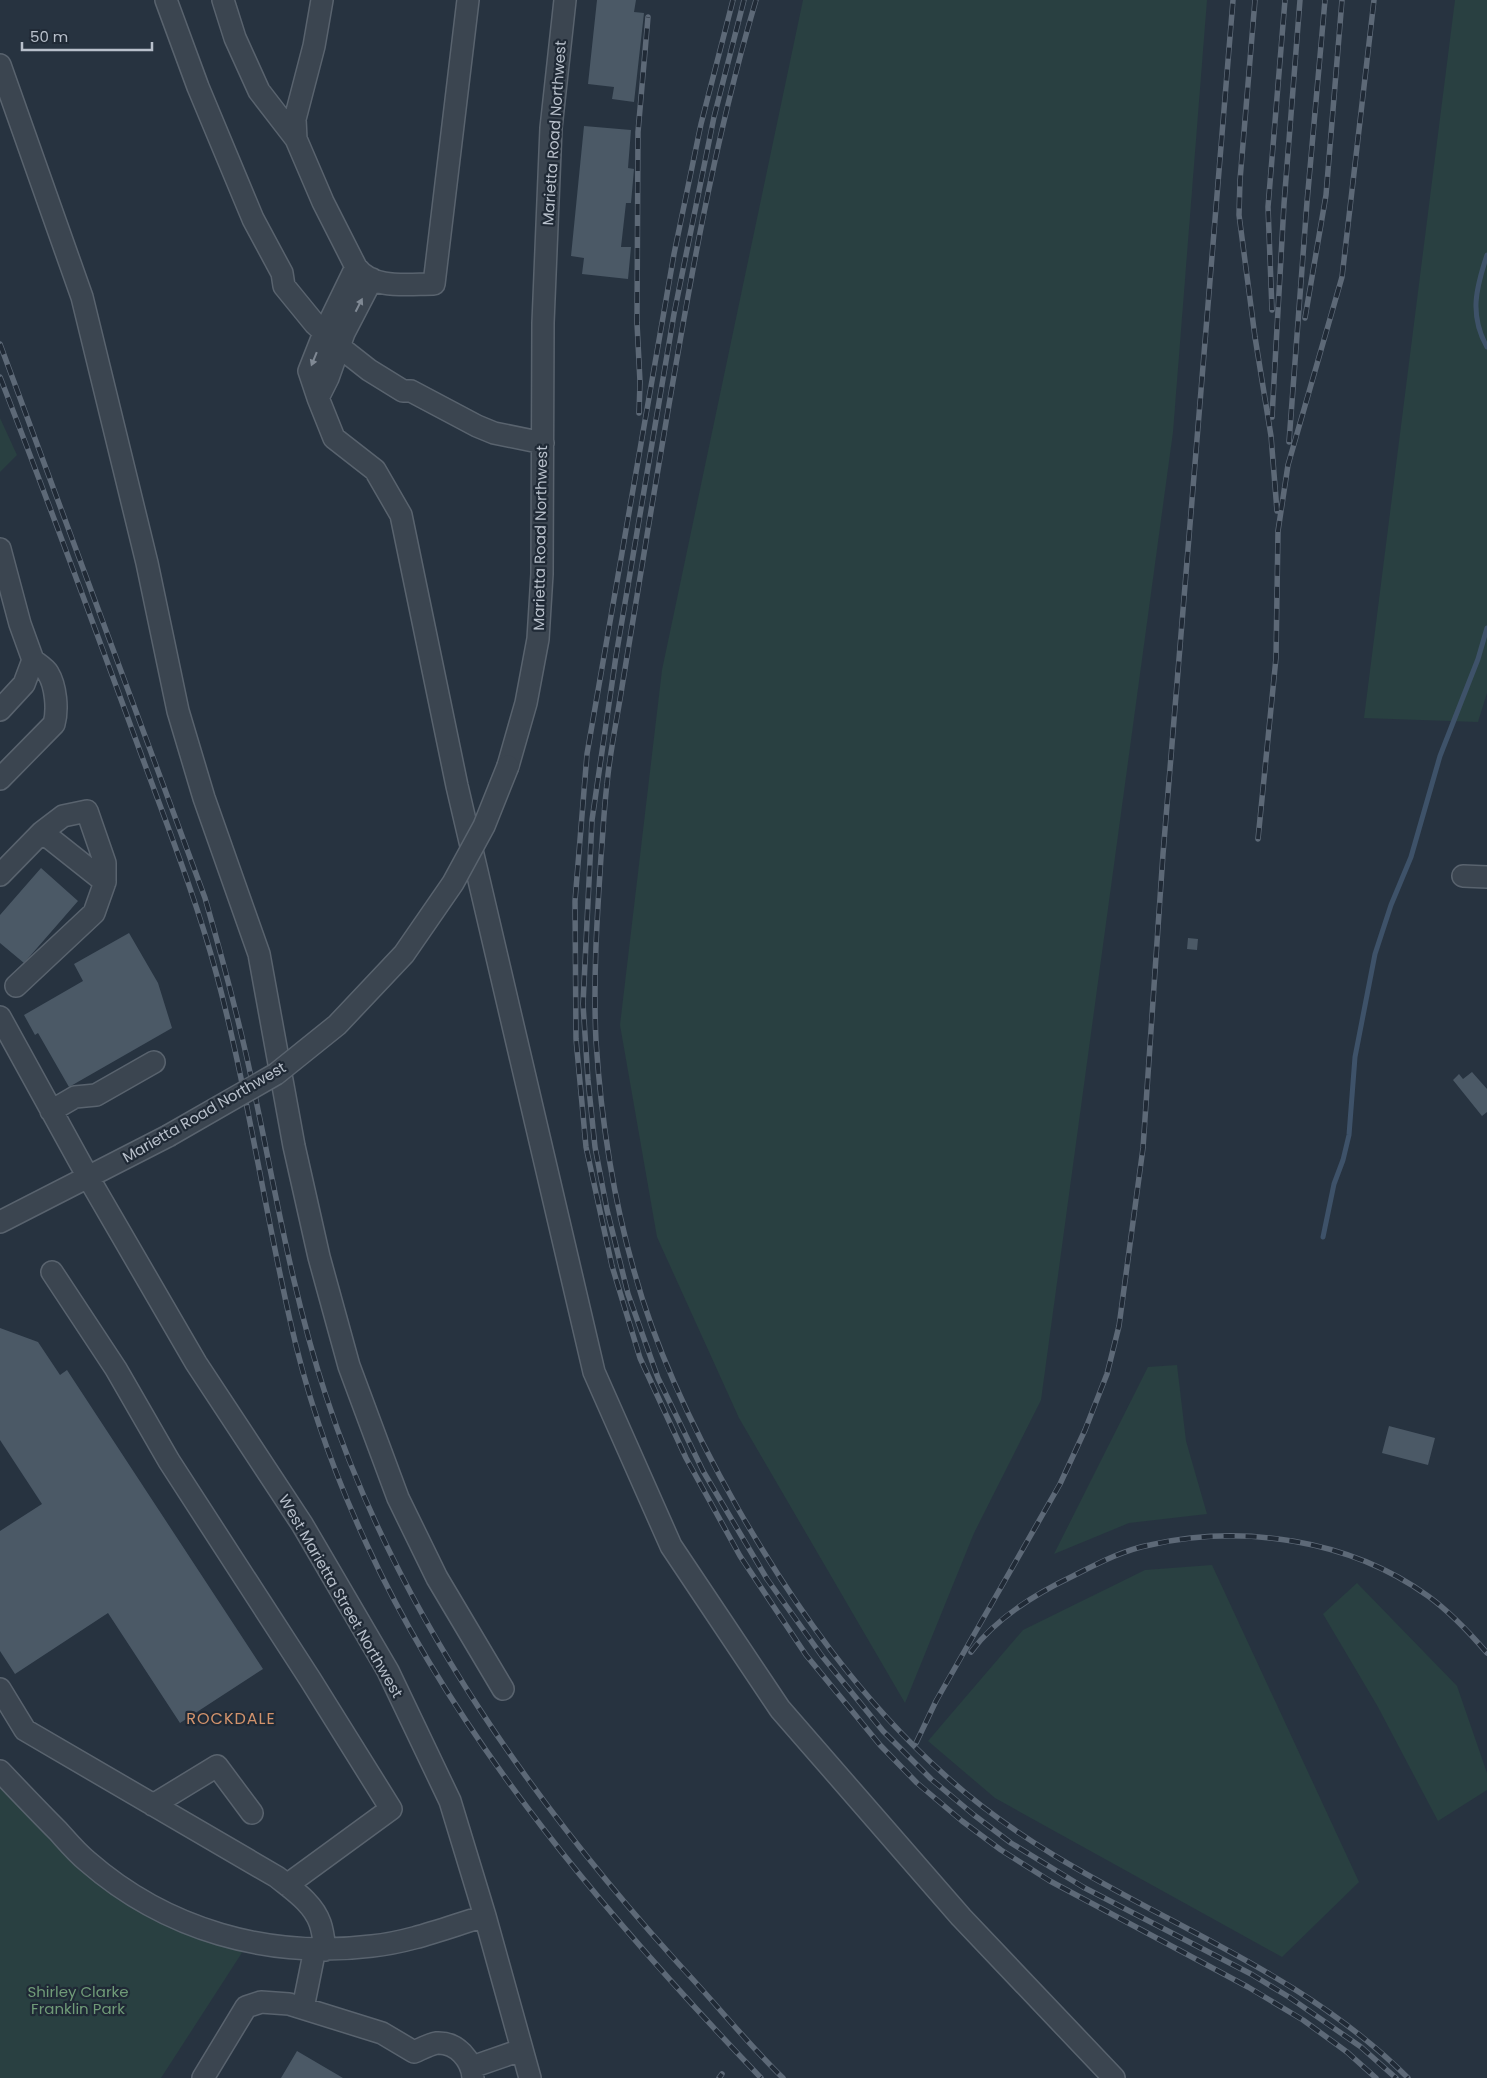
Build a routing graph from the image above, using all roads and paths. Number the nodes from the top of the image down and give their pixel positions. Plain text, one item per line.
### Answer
1 (166, 0) edge
2 (223, 0) edge
3 (322, 0) edge
4 (468, 0) edge
5 (565, 0) edge
6 (0, 66) edge
7 (296, 139) junction
8 (364, 273) junction
9 (335, 334) junction
10 (543, 443) junction
11 (0, 548) edge
12 (34, 660) junction
13 (0, 710) edge
14 (0, 779) edge
15 (42, 832) junction
16 (0, 875) edge
17 (1463, 876) dead end
18 (1487, 877) edge
19 (105, 882) junction
20 (16, 986) dead end
21 (0, 1017) edge
22 (154, 1062) dead end
23 (51, 1111) junction
24 (88, 1177) junction
25 (0, 1222) edge
26 (52, 1272) dead end
27 (0, 1689) edge
28 (502, 1689) dead end
29 (0, 1770) edge
30 (154, 1805) junction
31 (252, 1813) dead end
32 (287, 1885) junction
33 (485, 1916) junction
34 (320, 1950) junction
35 (303, 2008) junction
36 (521, 2050) junction
37 (473, 2073) edge
38 (203, 2078) edge
39 (530, 2078) edge
40 (1114, 2078) edge

1 - 9 street
2 - 7 street
3 - 7 street
4 - 8 street
5 - 10 street, Marietta Road Northwest
6 - 28 street
7 - 8 street
8 - 9 street
9 - 10 street
9 - 40 street
10 - 24 street, Marietta Road Northwest, bridge
11 - 12 street
12 - 13 street
12 - 14 street
15 - 16 street
15 - 19 street
15 - 19 street
17 - 18 street
19 - 20 street
21 - 23 street, West Marietta Street Northwest
22 - 23 street
23 - 24 street, West Marietta Street Northwest
24 - 25 street, Marietta Road Northwest
24 - 33 street, West Marietta Street Northwest
26 - 32 street
27 - 30 street
29 - 34 street
30 - 31 street
30 - 32 street
32 - 34 street
33 - 34 street
33 - 36 street, West Marietta Street Northwest
34 - 35 street
35 - 37 street
35 - 38 street
36 - 37 street
36 - 39 street, West Marietta Street Northwest

